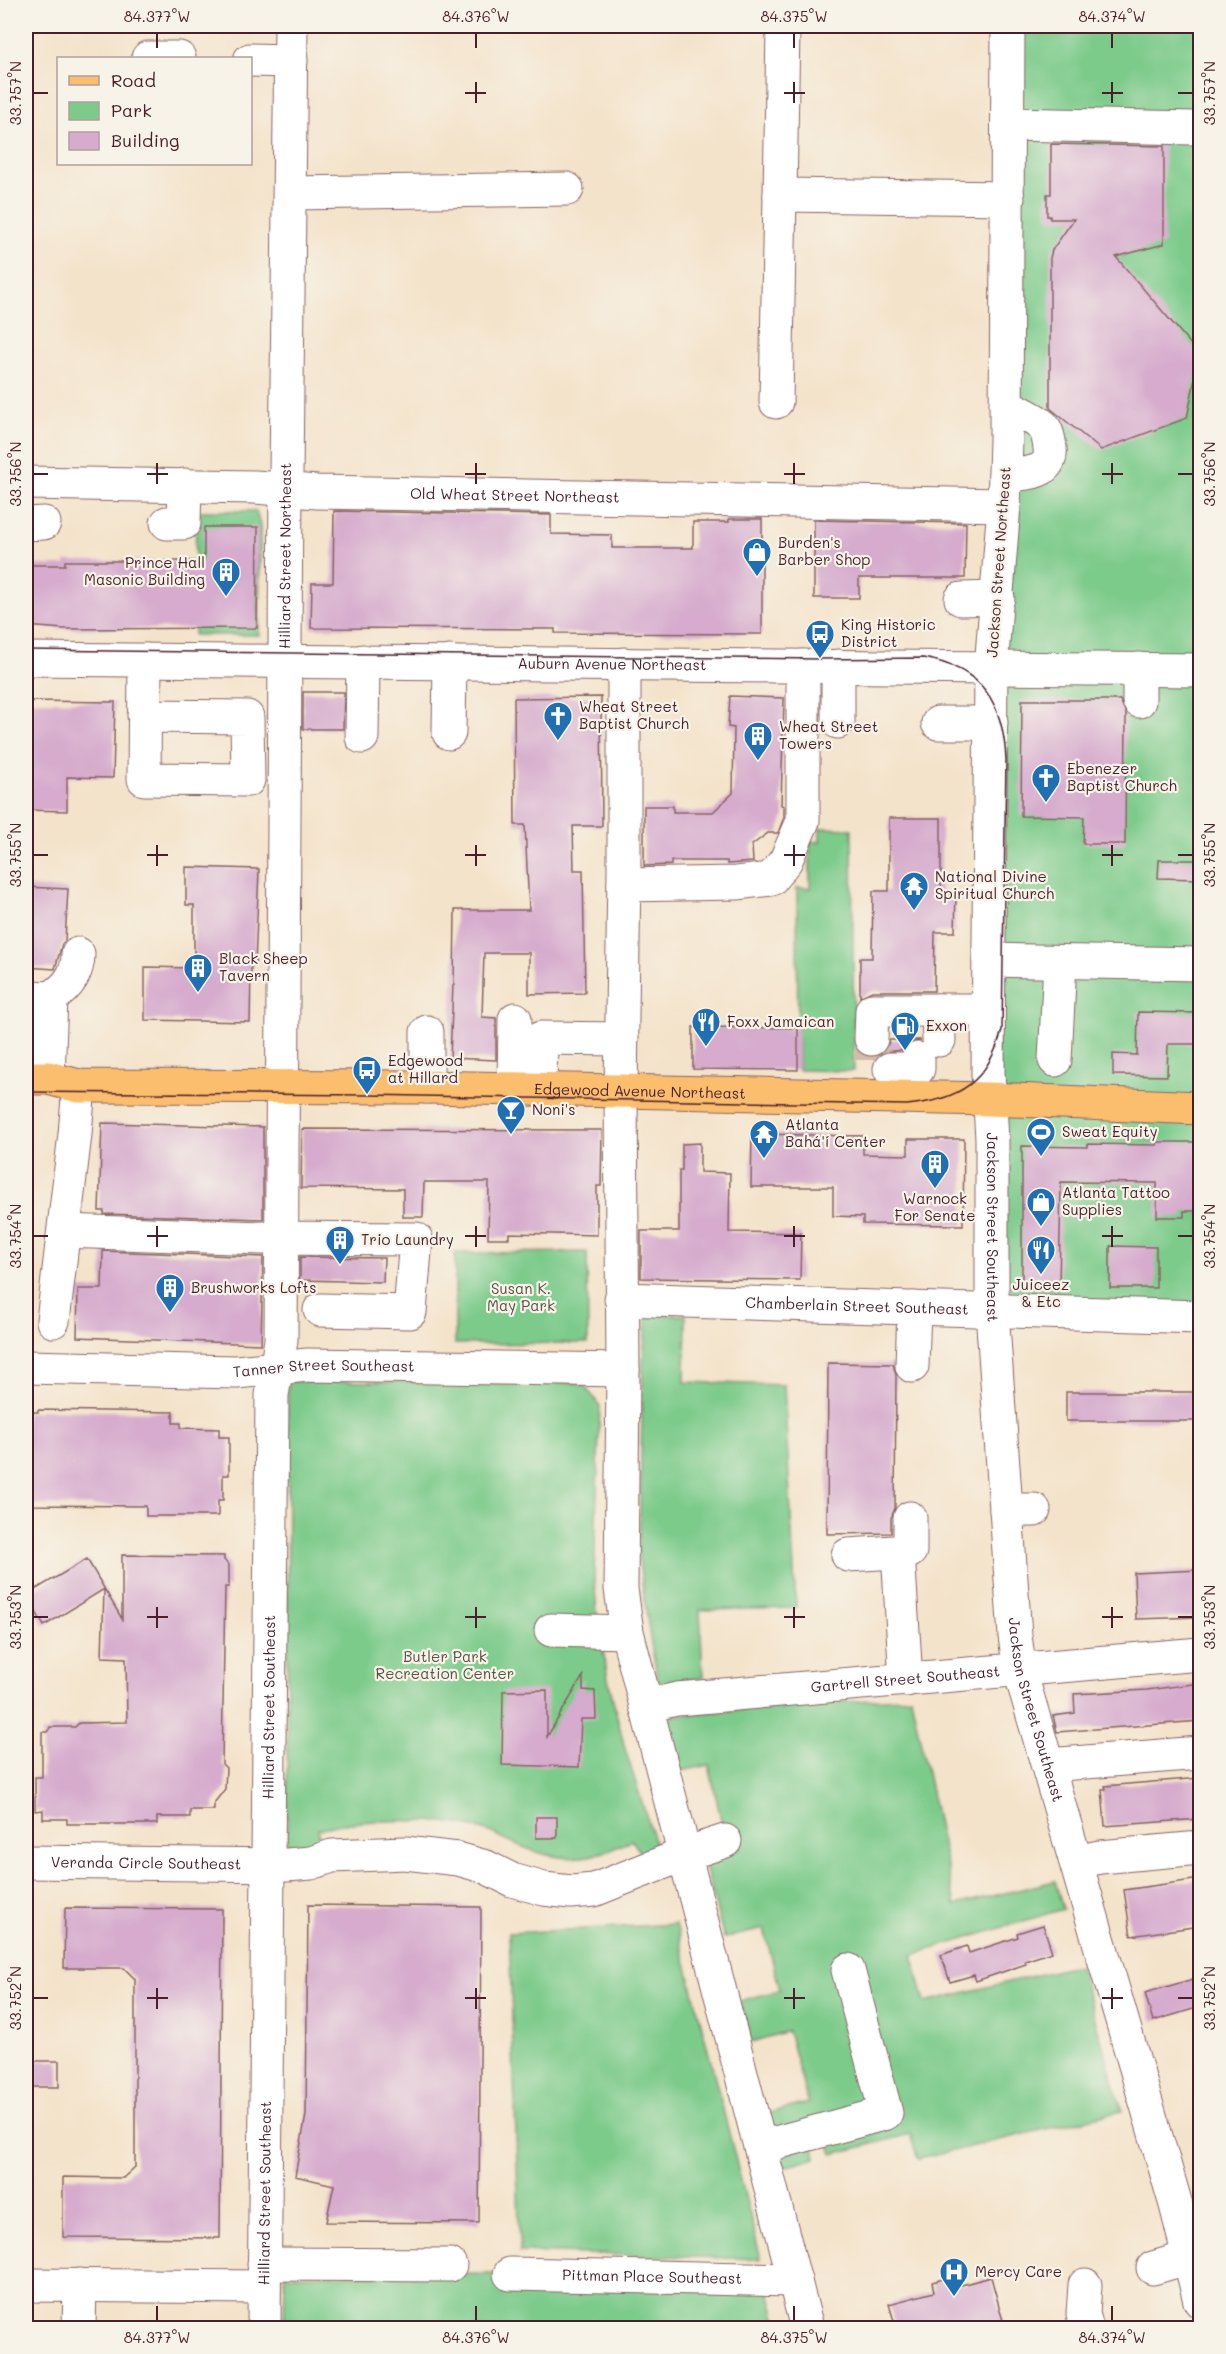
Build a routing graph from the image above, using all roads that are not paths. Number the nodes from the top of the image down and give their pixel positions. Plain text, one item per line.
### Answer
1 (291, 26) edge
2 (1008, 26) edge
3 (783, 29) dead end
4 (252, 60) edge
5 (291, 61) junction
6 (1008, 124) junction
7 (1194, 128) dead end
8 (567, 189) dead end
9 (290, 194) junction
10 (780, 195) junction
11 (1008, 198) junction
12 (776, 402) dead end
13 (1006, 405) junction
14 (26, 483) edge
15 (185, 485) junction
16 (286, 489) junction
17 (1005, 490) junction
18 (167, 523) dead end
19 (998, 598) junction
20 (961, 599) dead end
21 (26, 659) edge
22 (145, 660) junction
23 (286, 661) junction
24 (363, 662) junction
25 (450, 662) junction
26 (624, 664) junction
27 (803, 666) junction
28 (838, 666) junction
29 (991, 668) junction
30 (1139, 669) junction
31 (1200, 670) edge
32 (1139, 701) dead end
33 (144, 716) junction
34 (247, 717) junction
35 (286, 717) junction
36 (838, 722) dead end
37 (938, 723) dead end
38 (991, 723) junction
39 (449, 734) dead end
40 (362, 737) dead end
41 (624, 885) junction
42 (78, 954) dead end
43 (988, 960) junction
44 (1059, 962) junction
45 (1200, 964) edge
46 (38, 998) edge
47 (988, 1010) junction
48 (515, 1019) dead end
49 (427, 1032) dead end
50 (622, 1039) junction
51 (902, 1049) junction
52 (1055, 1060) dead end
53 (33, 1086) edge
54 (79, 1086) junction
55 (282, 1087) junction
56 (427, 1087) junction
57 (527, 1089) junction
58 (621, 1092) junction
59 (990, 1099) junction
60 (1200, 1108) edge
61 (64, 1231) junction
62 (282, 1238) junction
63 (621, 1299) junction
64 (914, 1308) junction
65 (320, 1310) dead end
66 (992, 1311) junction
67 (1200, 1317) edge
68 (53, 1321) dead end
69 (912, 1366) dead end
70 (26, 1367) edge
71 (276, 1368) junction
72 (623, 1370) junction
73 (910, 1518) dead end
74 (898, 1552) junction
75 (848, 1555) dead end
76 (551, 1630) dead end
77 (627, 1632) junction
78 (1200, 1654) edge
79 (1020, 1671) junction
80 (906, 1680) junction
81 (646, 1706) junction
82 (1200, 1753) edge
83 (1048, 1765) junction
84 (725, 1841) dead end
85 (1200, 1848) edge
86 (685, 1854) junction
87 (26, 1862) edge
88 (1076, 1862) junction
89 (268, 1864) junction
90 (848, 1970) dead end
91 (761, 2147) junction
92 (1188, 2201) edge
93 (1195, 2256) edge
94 (450, 2265) dead end
95 (1154, 2268) dead end
96 (510, 2274) dead end
97 (264, 2276) junction
98 (795, 2280) junction
99 (26, 2285) edge
100 (80, 2285) junction
101 (1085, 2285) dead end
102 (1200, 2301) edge
103 (80, 2328) edge
104 (264, 2328) edge
105 (807, 2328) edge
106 (1087, 2328) edge

1 - 5 street, Hilliard Street Northeast
2 - 6 street, Jackson Street Northeast
3 - 10 street
4 - 5 street
5 - 9 street, Hilliard Street Northeast
6 - 7 street
6 - 11 street, Jackson Street Northeast
8 - 9 street
9 - 16 street, Hilliard Street Northeast
10 - 11 street
10 - 12 street
11 - 13 street, Jackson Street Northeast
13 - 17 street, Jackson Street Northeast
13 - 17 street, Old Wheat Street Northeast
14 - 15 street, Old Wheat Street Northeast
15 - 16 street, Old Wheat Street Northeast
15 - 18 street
16 - 17 street, Old Wheat Street Northeast
16 - 23 street, Hilliard Street Northeast
17 - 19 street, Jackson Street Northeast
19 - 20 street
19 - 29 street, Jackson Street Northeast
21 - 22 street, Auburn Avenue Northeast
22 - 23 street, Auburn Avenue Northeast
22 - 33 street
23 - 24 street, Auburn Avenue Northeast
23 - 35 street, Hilliard Street Northeast
24 - 25 street, Auburn Avenue Northeast
24 - 40 street
25 - 26 street, Auburn Avenue Northeast
25 - 39 street
26 - 27 street, Auburn Avenue Northeast
26 - 41 street
27 - 28 street, Auburn Avenue Northeast
27 - 41 street
28 - 29 street, Auburn Avenue Northeast
28 - 36 street
29 - 30 street, Auburn Avenue Northeast
29 - 38 street, Jackson Street Northeast
30 - 31 street, Auburn Avenue Northeast
30 - 32 street
33 - 34 street
33 - 34 street
34 - 35 street
35 - 55 street, Hilliard Street Northeast
37 - 38 street
38 - 43 street, Jackson Street Northeast
41 - 50 street
42 - 46 street
43 - 44 street
43 - 47 street, Jackson Street Northeast
44 - 45 street
44 - 52 street
46 - 53 street
47 - 51 street
47 - 59 street, Jackson Street Northeast
48 - 57 street
49 - 56 street
50 - 57 street
50 - 58 street
51 - 58 main road, Edgewood Avenue Northeast
51 - 59 main road, Edgewood Avenue Northeast
53 - 54 main road, Edgewood Avenue Northeast
54 - 55 main road, Edgewood Avenue Northeast
54 - 61 street
55 - 56 main road, Edgewood Avenue Northeast
55 - 62 street, Hilliard Street Southeast
56 - 57 main road, Edgewood Avenue Northeast
57 - 58 main road, Edgewood Avenue Northeast
58 - 63 street
59 - 60 main road, Edgewood Avenue Northeast
59 - 66 street, Jackson Street Southeast
61 - 62 street
61 - 68 street
62 - 65 street
62 - 71 street, Hilliard Street Southeast
63 - 64 street, Chamberlain Street Southeast
63 - 72 street
64 - 66 street, Chamberlain Street Southeast
64 - 69 street
66 - 67 street, Chamberlain Street Southeast
66 - 79 street, Jackson Street Southeast
70 - 71 street, Tanner Street Southeast
71 - 72 street, Tanner Street Southeast
71 - 89 street, Hilliard Street Southeast
72 - 77 street
73 - 74 street
74 - 75 street
74 - 80 street
76 - 77 street
77 - 81 street
78 - 79 street, Gartrell Street Southeast
79 - 80 street, Gartrell Street Southeast
79 - 83 street, Jackson Street Southeast
80 - 81 street, Gartrell Street Southeast
81 - 86 street
82 - 83 street
83 - 88 street, Jackson Street Southeast
84 - 86 street, Veranda Circle Southeast
85 - 88 street
86 - 89 street, Veranda Circle Southeast
86 - 91 street
87 - 89 street, Veranda Circle Southeast
88 - 92 street, Jackson Street Southeast
89 - 97 street, Hilliard Street Southeast
90 - 91 street
91 - 98 street
92 - 93 street, Jackson Street Southeast
93 - 95 street
93 - 102 street, Jackson Street Southeast
94 - 97 street
96 - 98 street, Pittman Place Southeast
97 - 100 street
97 - 104 street, Hilliard Street Southeast
98 - 105 street
99 - 100 street
100 - 103 street
101 - 106 street

